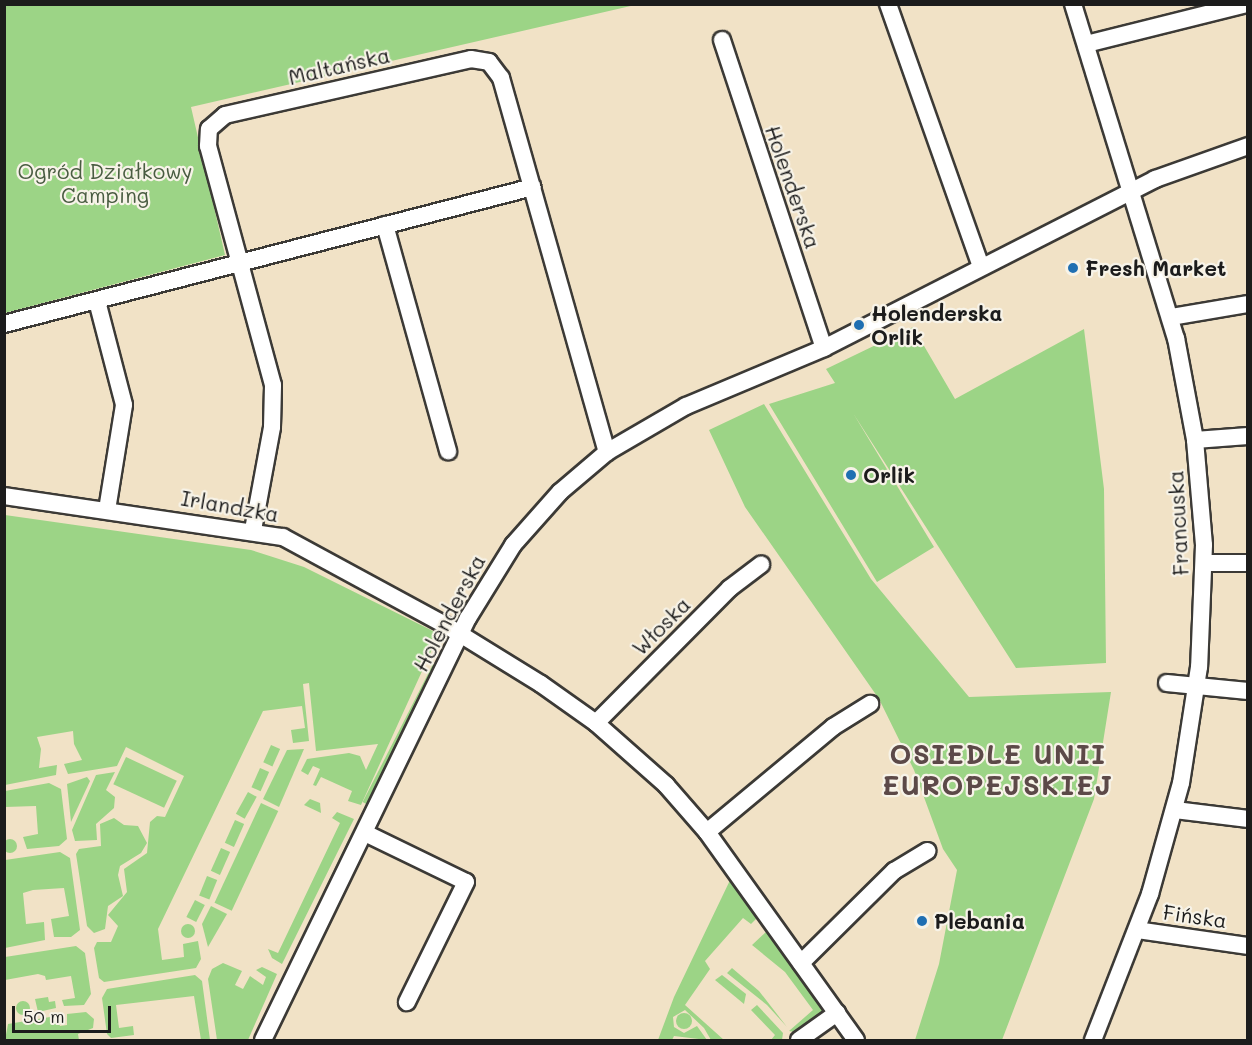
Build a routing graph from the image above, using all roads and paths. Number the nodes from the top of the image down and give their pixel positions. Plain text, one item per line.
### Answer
1 (888, 4) edge
2 (1073, 4) edge
3 (1246, 4) edge
4 (722, 40) dead end
5 (1086, 44) junction
6 (1248, 146) edge
7 (533, 187) junction
8 (1131, 192) junction
9 (385, 225) junction
10 (238, 264) junction
11 (981, 266) junction
12 (97, 301) junction
13 (1248, 304) edge
14 (1171, 317) junction
15 (4, 324) edge
16 (824, 348) junction
17 (1248, 436) edge
18 (1195, 440) junction
19 (448, 451) dead end
20 (607, 452) junction
21 (4, 496) edge
22 (107, 510) junction
23 (253, 531) junction
24 (1204, 563) junction
25 (1248, 563) edge
26 (761, 565) dead end
27 (460, 635) junction
28 (1167, 683) dead end
29 (1197, 686) junction
30 (1248, 691) edge
31 (870, 704) dead end
32 (596, 723) junction
33 (1175, 810) junction
34 (1248, 819) edge
35 (707, 832) junction
36 (365, 833) junction
37 (927, 851) dead end
38 (1137, 930) junction
39 (1248, 946) edge
40 (801, 963) junction
41 (407, 1002) dead end
42 (837, 1014) junction
43 (263, 1041) edge
44 (799, 1041) edge
45 (856, 1041) edge
46 (1093, 1041) edge

1 - 11 street
2 - 5 street, Francuska
3 - 5 street
4 - 16 street, Holenderska
5 - 8 street, Francuska
6 - 8 street, Holenderska
7 - 9 street
7 - 10 street, Maltańska
7 - 20 street, Maltańska
8 - 11 street, Holenderska
8 - 14 street, Francuska
9 - 10 street
9 - 19 street
10 - 12 street
10 - 23 street, Maltańska
11 - 16 street, Holenderska
12 - 15 street
12 - 22 street
13 - 14 street
14 - 18 street, Francuska
16 - 20 street, Holenderska
17 - 18 street
18 - 24 street, Francuska
20 - 27 street, Holenderska
21 - 22 street, Irlandzka
22 - 23 street, Irlandzka
23 - 27 street, Irlandzka
24 - 25 street
24 - 29 street, Francuska
26 - 32 street, Włoska
27 - 32 street
27 - 36 street, Holenderska
28 - 29 street
29 - 30 street
29 - 33 street, Francuska
31 - 35 street
32 - 35 street
33 - 34 street
33 - 38 street, Francuska
35 - 40 street
36 - 41 street
36 - 43 street, Holenderska
37 - 40 street
38 - 39 street, Fińska
38 - 46 street, Francuska
40 - 42 street
42 - 44 street
42 - 45 street

